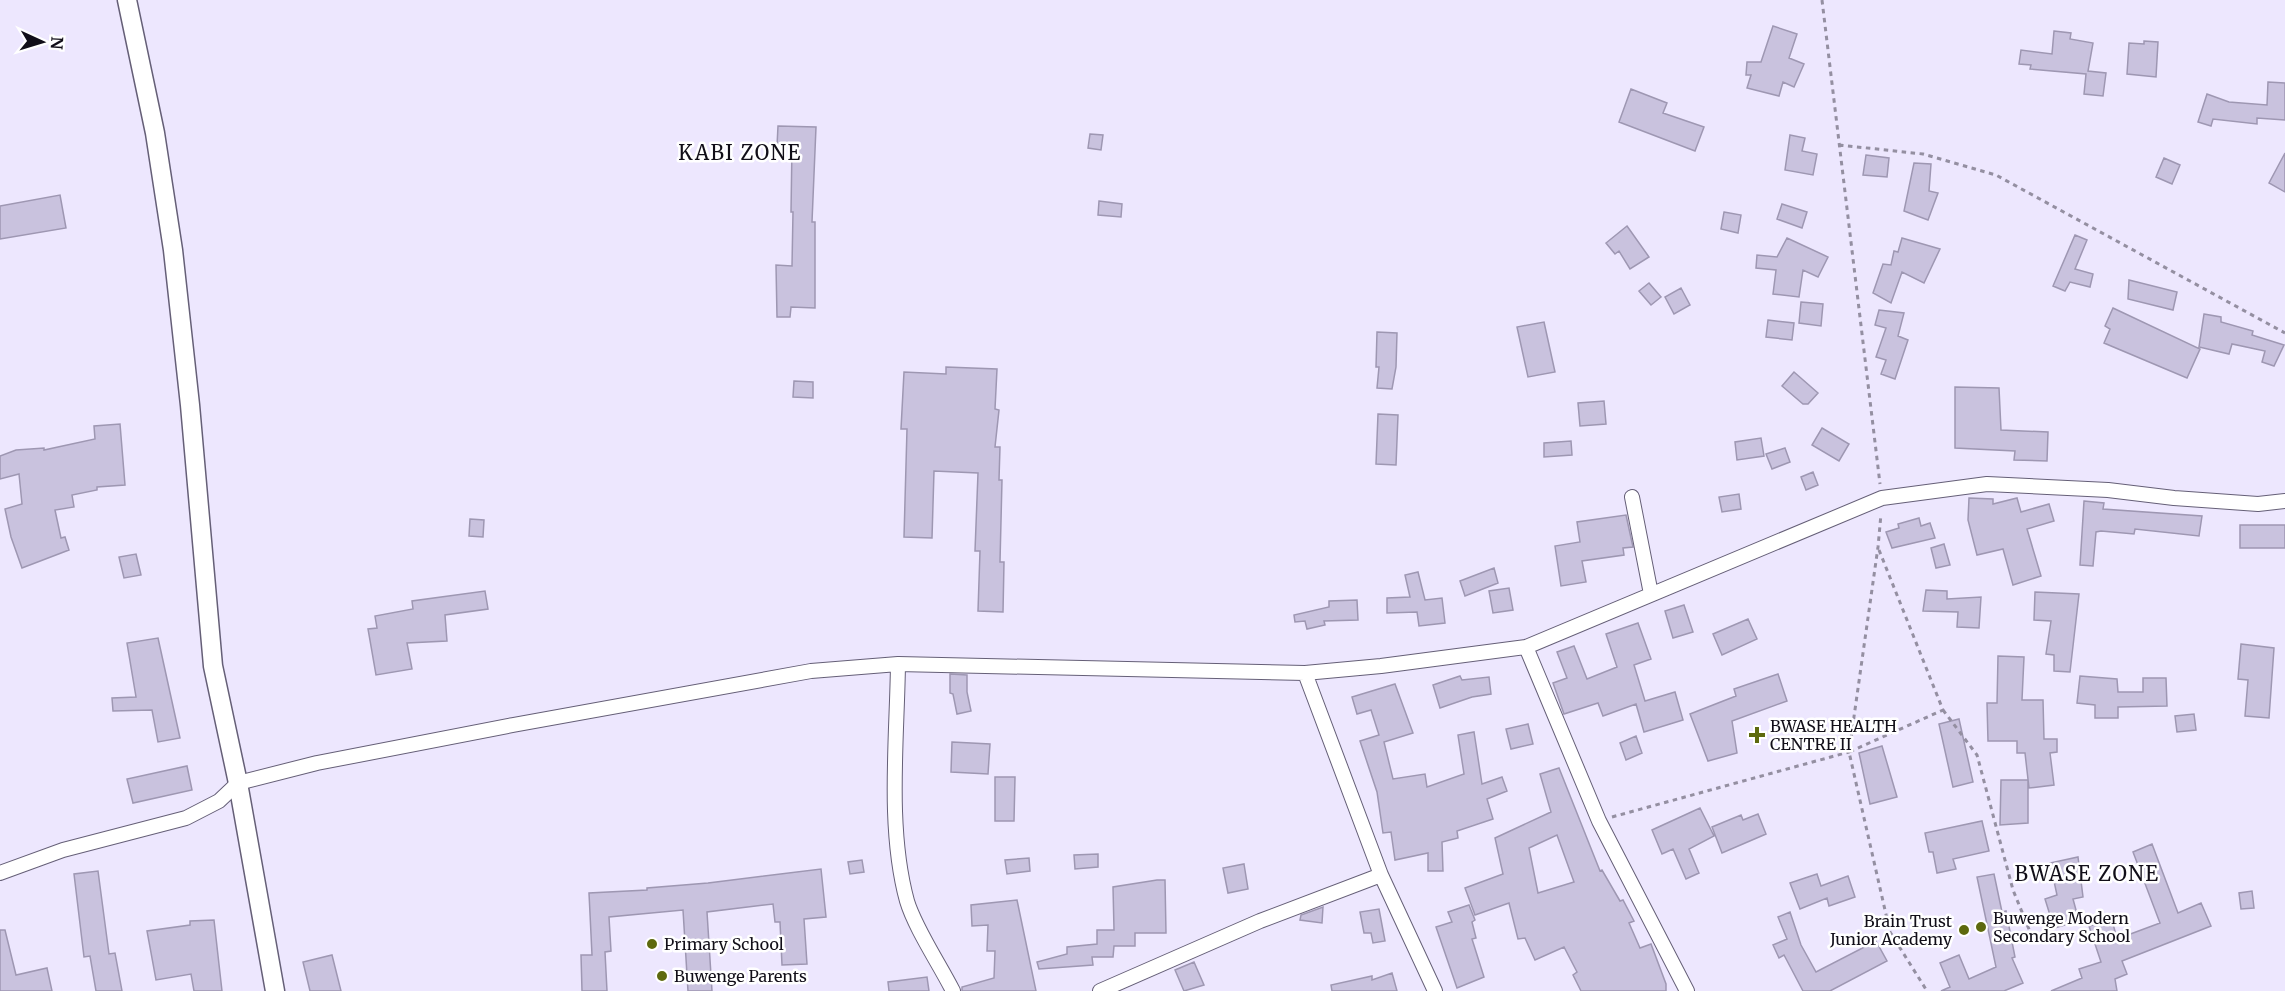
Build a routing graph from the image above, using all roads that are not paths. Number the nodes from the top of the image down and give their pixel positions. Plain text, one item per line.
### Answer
1 (127, 0) edge
2 (1632, 497) dead end
3 (2285, 501) edge
4 (1651, 594) junction
5 (1526, 647) junction
6 (898, 664) junction
7 (1305, 673) junction
8 (238, 783) junction
9 (0, 873) edge
10 (1381, 874) junction
11 (275, 991) edge
12 (953, 991) edge
13 (1100, 991) edge
14 (1436, 991) edge
15 (1687, 991) edge

1 - 8 main road
2 - 4 street
3 - 4 street
4 - 5 street
5 - 7 street
5 - 15 street
6 - 7 street
6 - 8 street
6 - 12 street
7 - 10 street
8 - 9 street
8 - 11 main road
10 - 13 street
10 - 14 street

